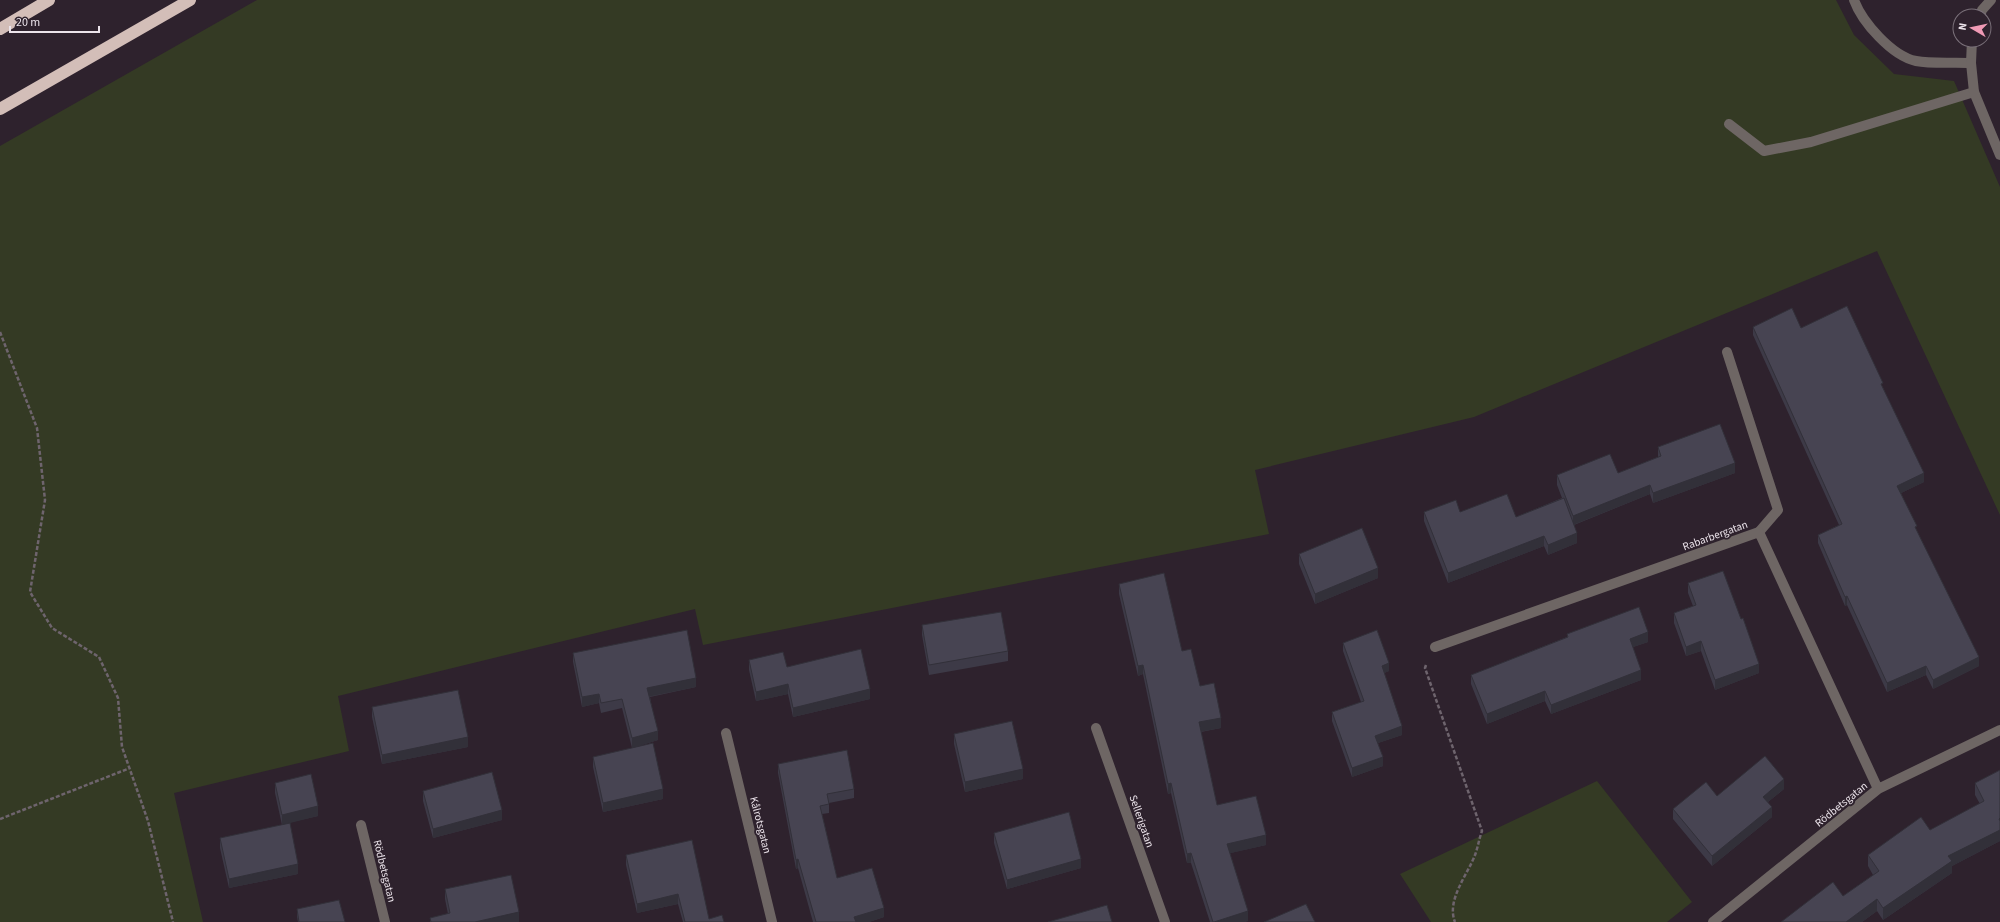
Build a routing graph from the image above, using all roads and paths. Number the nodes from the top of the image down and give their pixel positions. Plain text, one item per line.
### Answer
1 (48, 0) edge
2 (190, 0) edge
3 (1854, 0) edge
4 (1991, 0) edge
5 (1984, 8) edge
6 (0, 29) edge
7 (1972, 48) edge
8 (1971, 63) junction
9 (1974, 92) junction
10 (0, 108) edge
11 (1729, 124) dead end
12 (2000, 155) edge
13 (0, 332) edge
14 (1727, 352) dead end
15 (1759, 532) junction
16 (1435, 647) joint
17 (1096, 728) dead end
18 (2000, 730) edge
19 (726, 733) dead end
20 (130, 768) junction
21 (1878, 789) junction
22 (0, 820) edge
23 (361, 825) dead end
24 (173, 922) edge
25 (385, 922) edge
26 (772, 922) edge
27 (1165, 922) edge
28 (1455, 922) edge
29 (1713, 922) edge

1 - 6 highway
2 - 10 highway
3 - 8 street
4 - 5 street
7 - 8 street
8 - 9 street
9 - 11 street
9 - 12 street
13 - 20 path
14 - 15 street
15 - 16 street, Rabarbergatan
15 - 21 street, Rabarbergatan
16 - 28 path
17 - 27 street, Sellerigatan
18 - 21 street, Rödbetsgatan
19 - 26 street, Kålrotsgatan
20 - 22 path
20 - 24 path
21 - 29 street, Rödbetsgatan
23 - 25 street, Rödbetsgatan

